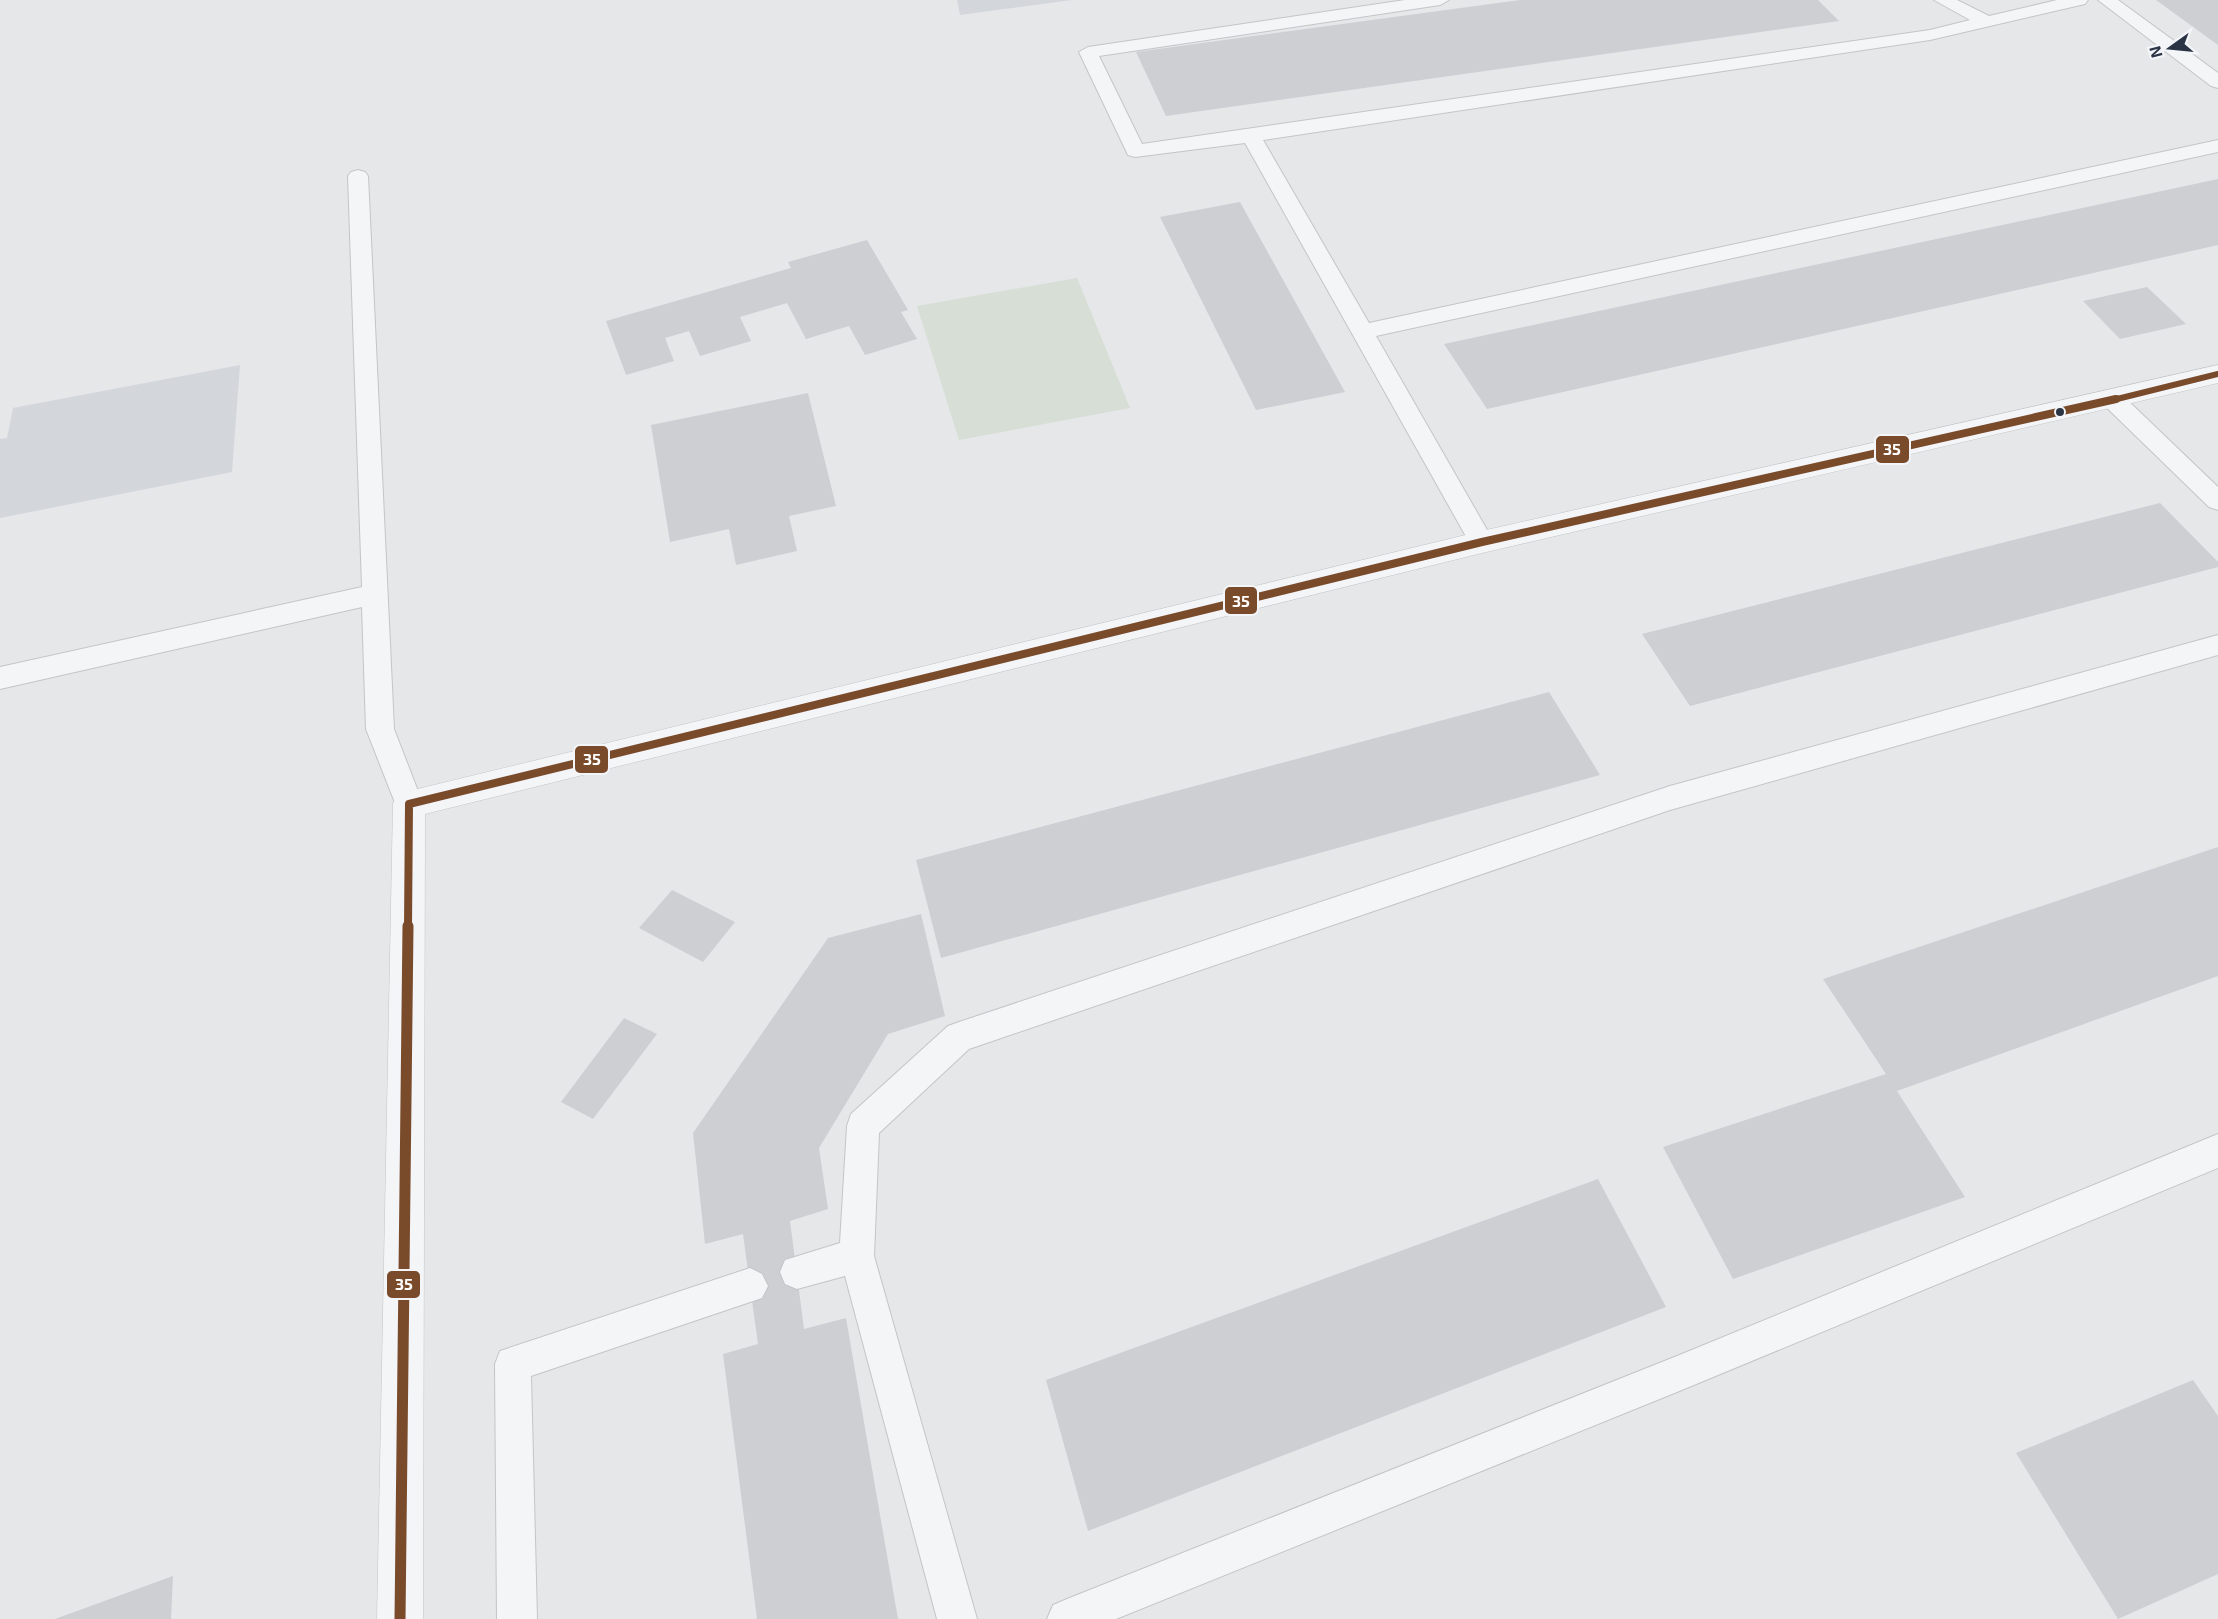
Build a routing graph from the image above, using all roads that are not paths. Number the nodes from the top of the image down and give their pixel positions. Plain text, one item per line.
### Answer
1 (1440, 0) edge
2 (1943, 0) edge
3 (2079, 0) edge
4 (2107, 0) edge
5 (1987, 22) junction
6 (2218, 82) edge
7 (1251, 136) junction
8 (2218, 146) edge
9 (358, 176) dead end
10 (1363, 332) junction
11 (2218, 374) edge
12 (2113, 400) junction
13 (2218, 501) edge
14 (1482, 542) junction
15 (374, 594) junction
16 (2218, 645) edge
17 (0, 678) edge
18 (409, 804) junction
19 (2218, 1151) edge
20 (857, 1256) junction
21 (797, 1272) dead end
22 (750, 1286) dead end
23 (400, 1619) edge
24 (517, 1619) edge
25 (957, 1619) edge
26 (1067, 1619) edge

1 - 7 lane
2 - 5 lane
3 - 5 lane
4 - 6 lane
5 - 7 lane
7 - 10 lane
8 - 10 lane
9 - 15 lane
10 - 14 lane
11 - 12 street
12 - 13 lane
12 - 14 street
14 - 18 street
15 - 17 lane
15 - 18 lane
16 - 20 lane
18 - 23 street
19 - 26 lane
20 - 21 lane
20 - 25 lane
22 - 24 lane

